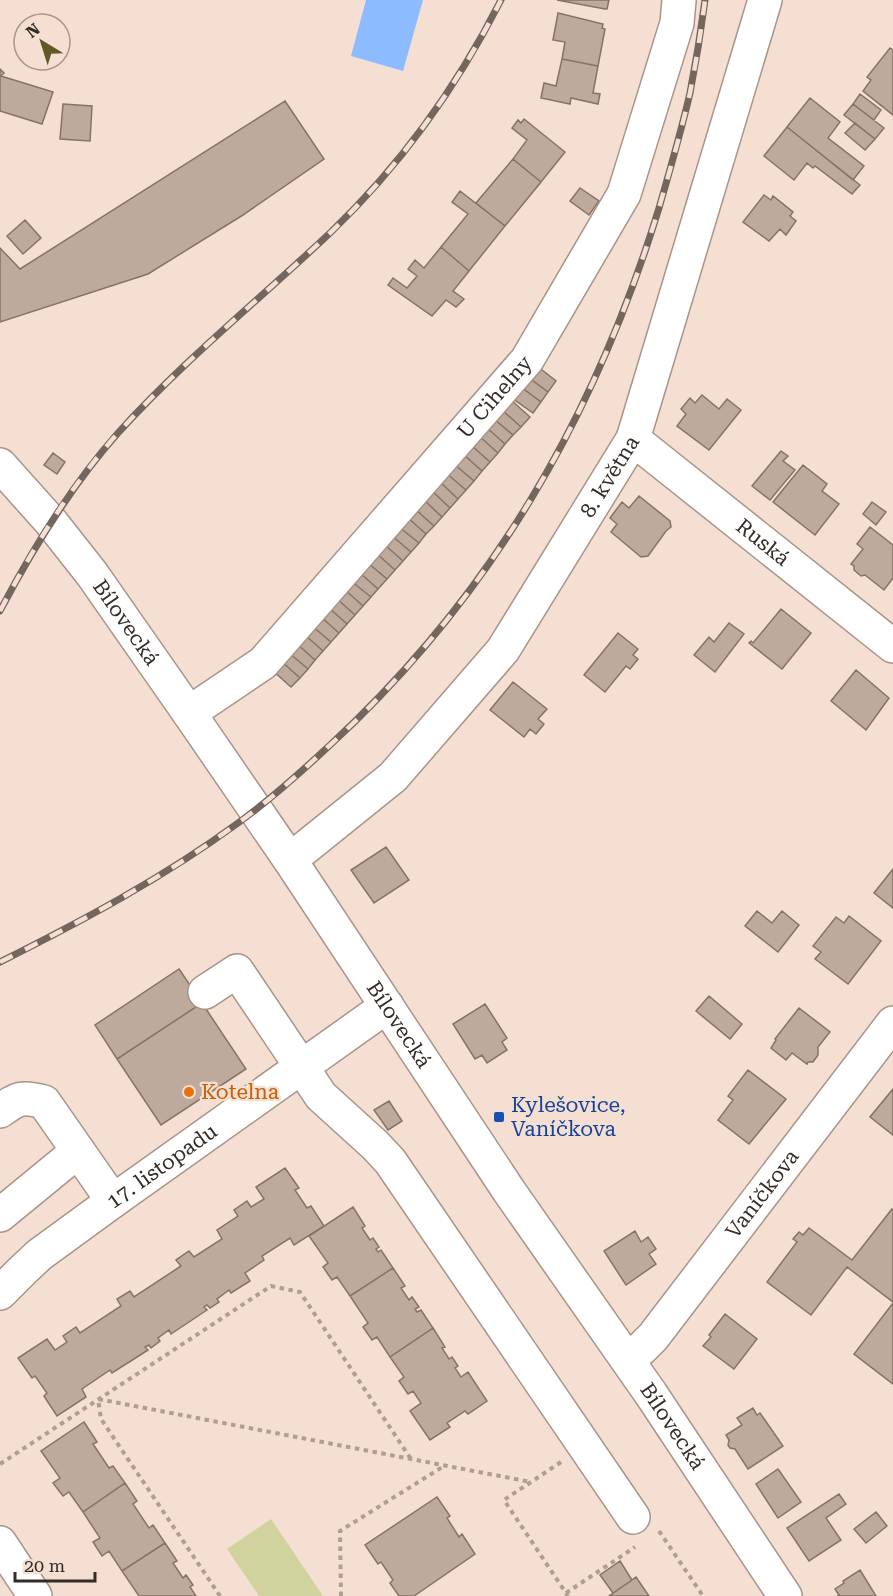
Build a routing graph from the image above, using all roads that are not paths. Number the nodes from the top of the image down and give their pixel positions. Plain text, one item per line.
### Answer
1 (679, 0) edge
2 (765, 0) edge
3 (633, 439) junction
4 (0, 465) edge
5 (893, 646) edge
6 (189, 713) junction
7 (290, 860) junction
8 (205, 992) dead end
9 (387, 1006) junction
10 (893, 1023) edge
11 (301, 1067) junction
12 (0, 1111) edge
13 (78, 1151) junction
14 (113, 1201) junction
15 (0, 1215) edge
16 (0, 1293) edge
17 (628, 1360) junction
18 (641, 1532) road end
19 (0, 1543) edge
20 (35, 1596) edge
21 (786, 1596) edge

1 - 6 street, U Cihelny
2 - 3 street, 8. května
3 - 5 street, Ruská
3 - 7 street, 8. května
4 - 6 street, Bílovecká
6 - 7 street, Bílovecká
7 - 9 street, Bílovecká
8 - 11 street
9 - 11 street, 17. listopadu
9 - 17 street, Bílovecká
10 - 17 street, Vaníčkova
11 - 14 street, 17. listopadu
11 - 18 street
12 - 13 street
13 - 14 street
13 - 15 street
14 - 16 street, 17. listopadu
17 - 21 street, Bílovecká
19 - 20 street

